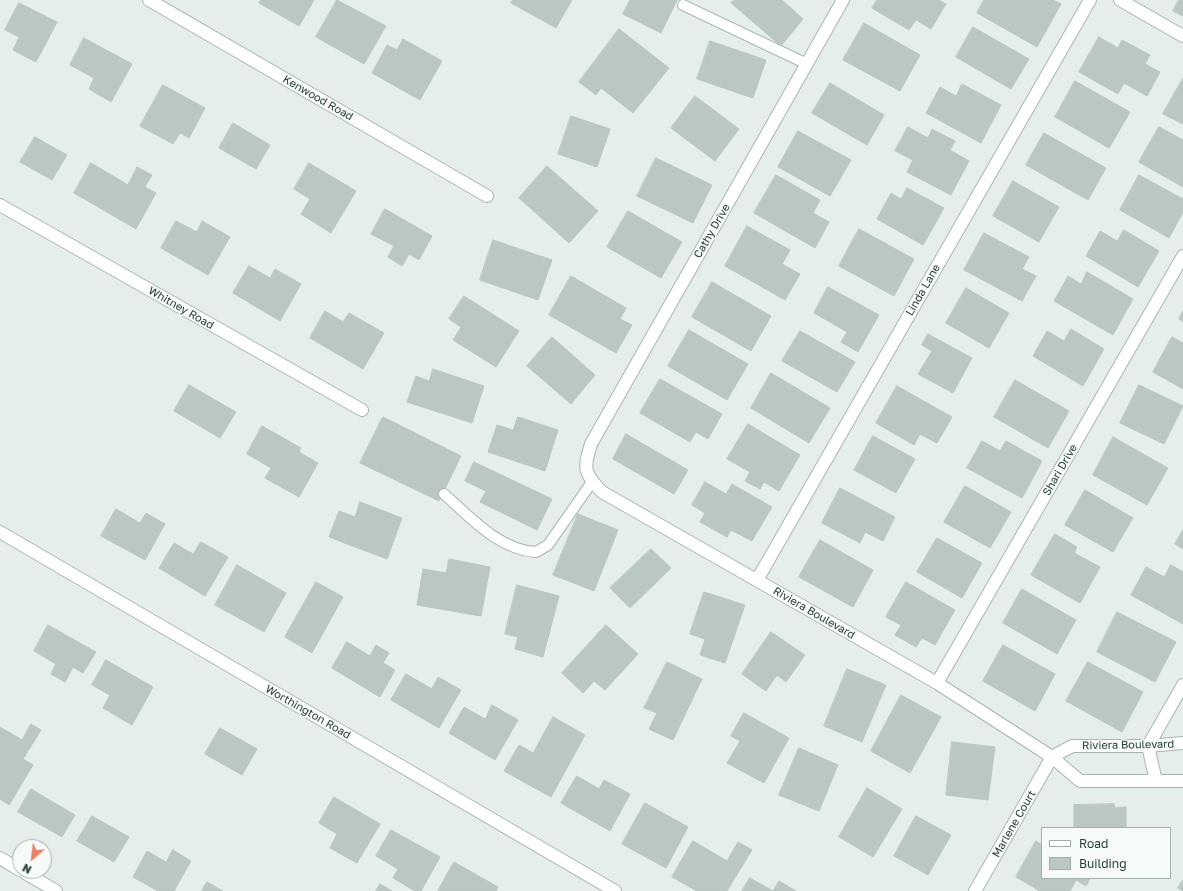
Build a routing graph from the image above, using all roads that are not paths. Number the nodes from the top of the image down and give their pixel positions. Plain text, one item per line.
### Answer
1 (148, 0) edge
2 (843, 0) edge
3 (1090, 0) edge
4 (1120, 0) edge
5 (682, 5) dead end
6 (1183, 36) edge
7 (807, 64) junction
8 (487, 196) dead end
9 (0, 205) edge
10 (1183, 256) edge
11 (362, 410) dead end
12 (585, 464) joint
13 (592, 482) junction
14 (444, 494) dead end
15 (0, 532) edge
16 (757, 580) junction
17 (937, 683) junction
18 (1183, 685) edge
19 (1183, 743) edge
20 (1148, 746) junction
21 (1052, 757) junction
22 (1156, 781) junction
23 (1183, 781) edge
24 (0, 858) edge
25 (12, 865) edge
26 (36, 879) edge
27 (56, 891) edge
28 (615, 891) edge
29 (975, 891) edge

1 - 8 street, Kenwood Road
2 - 7 street, Cathy Drive
3 - 16 street, Linda Lane
4 - 6 street
5 - 7 lane
7 - 12 street, Cathy Drive
9 - 11 street, Whitney Road
10 - 17 street, Shari Drive
12 - 13 street, Riviera Boulevard
13 - 14 lane
13 - 16 street, Riviera Boulevard
15 - 28 street, Worthington Road
16 - 17 street, Riviera Boulevard
17 - 21 street, Riviera Boulevard
18 - 20 street
19 - 20 street, Riviera Boulevard
20 - 21 street, Riviera Boulevard
20 - 22 street
21 - 22 street, Riviera Boulevard
21 - 29 street, Marlene Court
22 - 23 street, Riviera Boulevard
24 - 25 street
26 - 27 street

